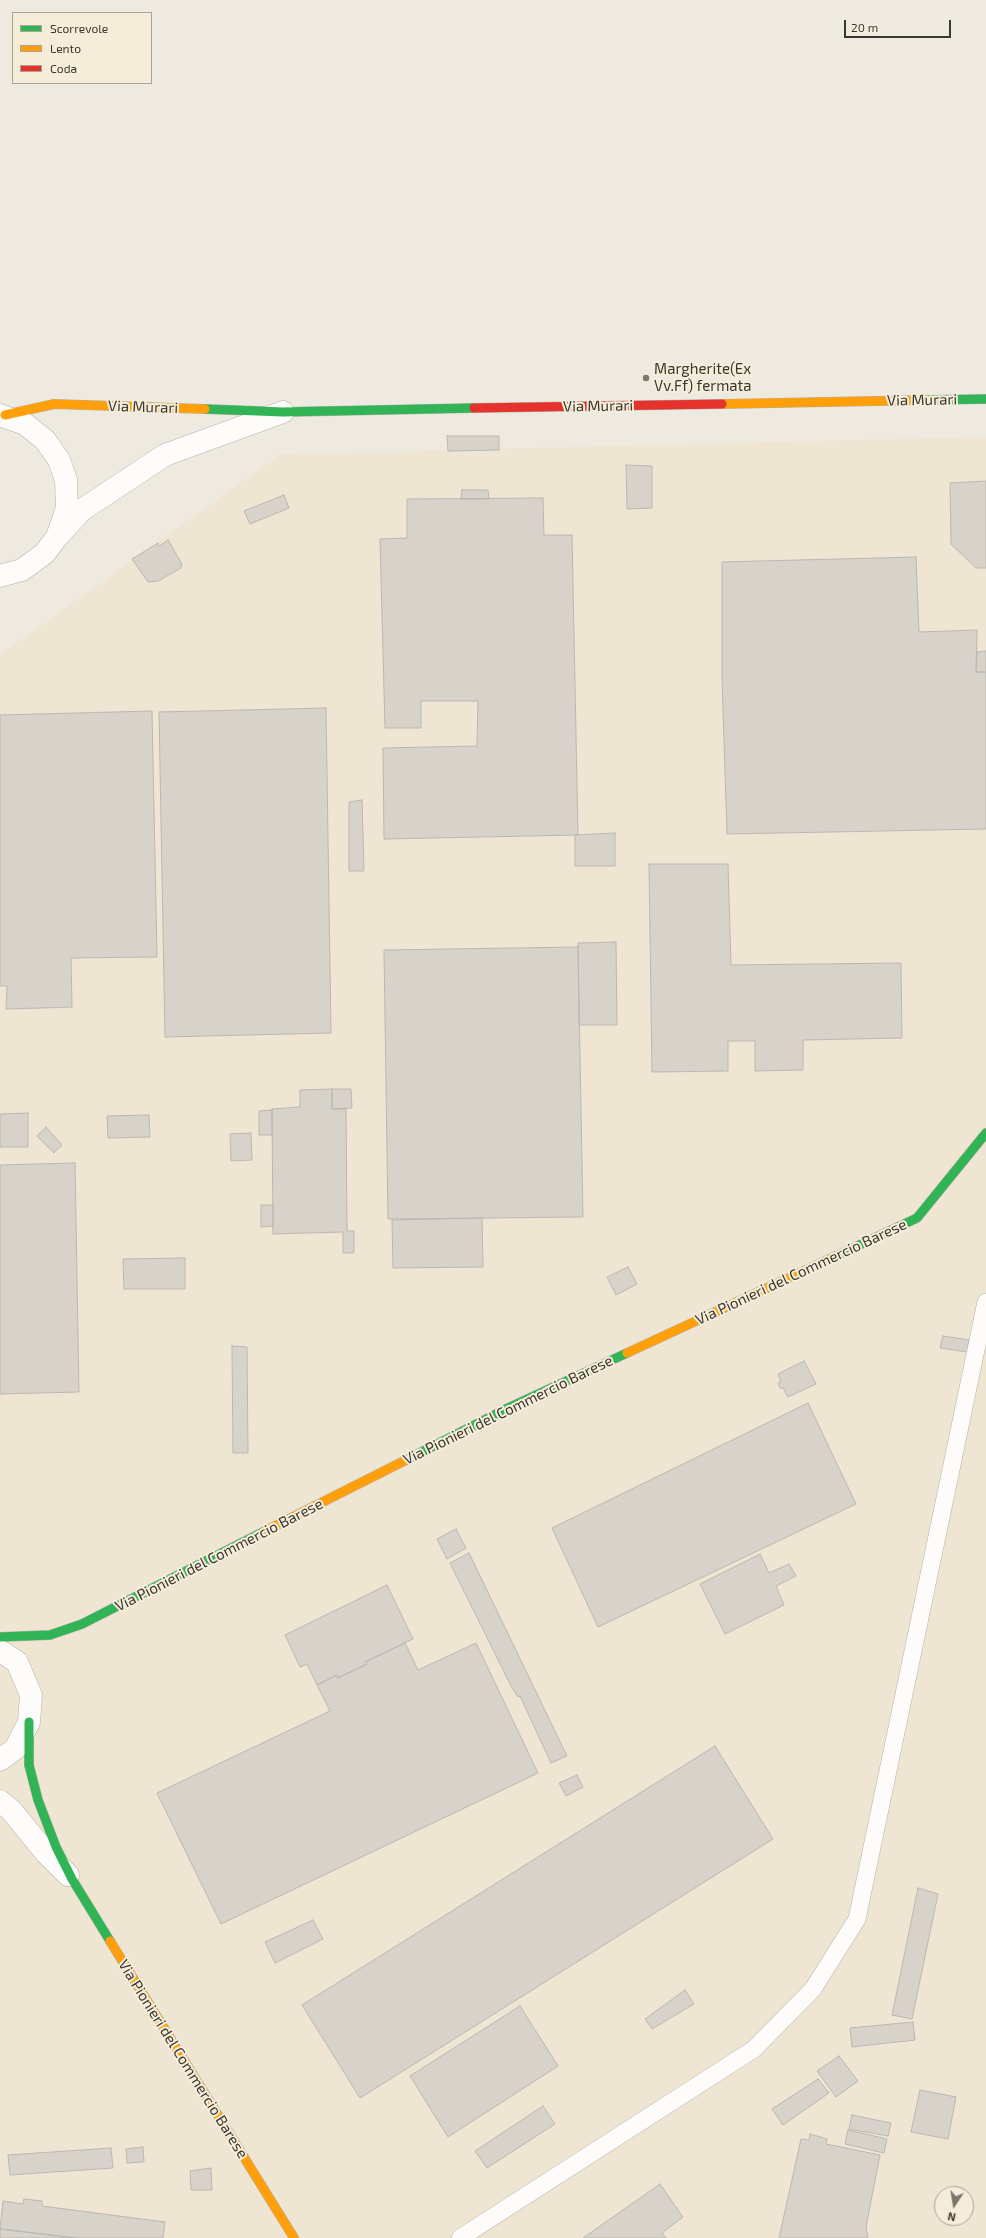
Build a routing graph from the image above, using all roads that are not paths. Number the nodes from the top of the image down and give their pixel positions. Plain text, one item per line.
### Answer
1 (986, 399) edge
2 (283, 412) junction
3 (3, 415) edge
4 (57, 537) junction
5 (22, 570) junction
6 (0, 576) edge
7 (0, 585) edge
8 (986, 1133) edge
9 (986, 1302) edge
10 (0, 1637) edge
11 (0, 1651) edge
12 (29, 1722) junction
13 (0, 1760) edge
14 (0, 1801) edge
15 (72, 1879) junction
16 (294, 2238) edge
17 (460, 2238) edge

1 - 2 street, Via Murari
2 - 3 street, Via Murari
2 - 4 street, Via Murari
3 - 4 street, Via Murari
4 - 5 street, Via Murari
5 - 6 street, Via Murari
5 - 7 street, Via Murari
8 - 10 street, Via Pionieri del Commercio Barese
9 - 17 lane
11 - 12 street
12 - 13 street
12 - 15 street, Via Pionieri del Commercio Barese
14 - 15 street, Via Pionieri del Commercio Barese
15 - 16 street, Via Pionieri del Commercio Barese

